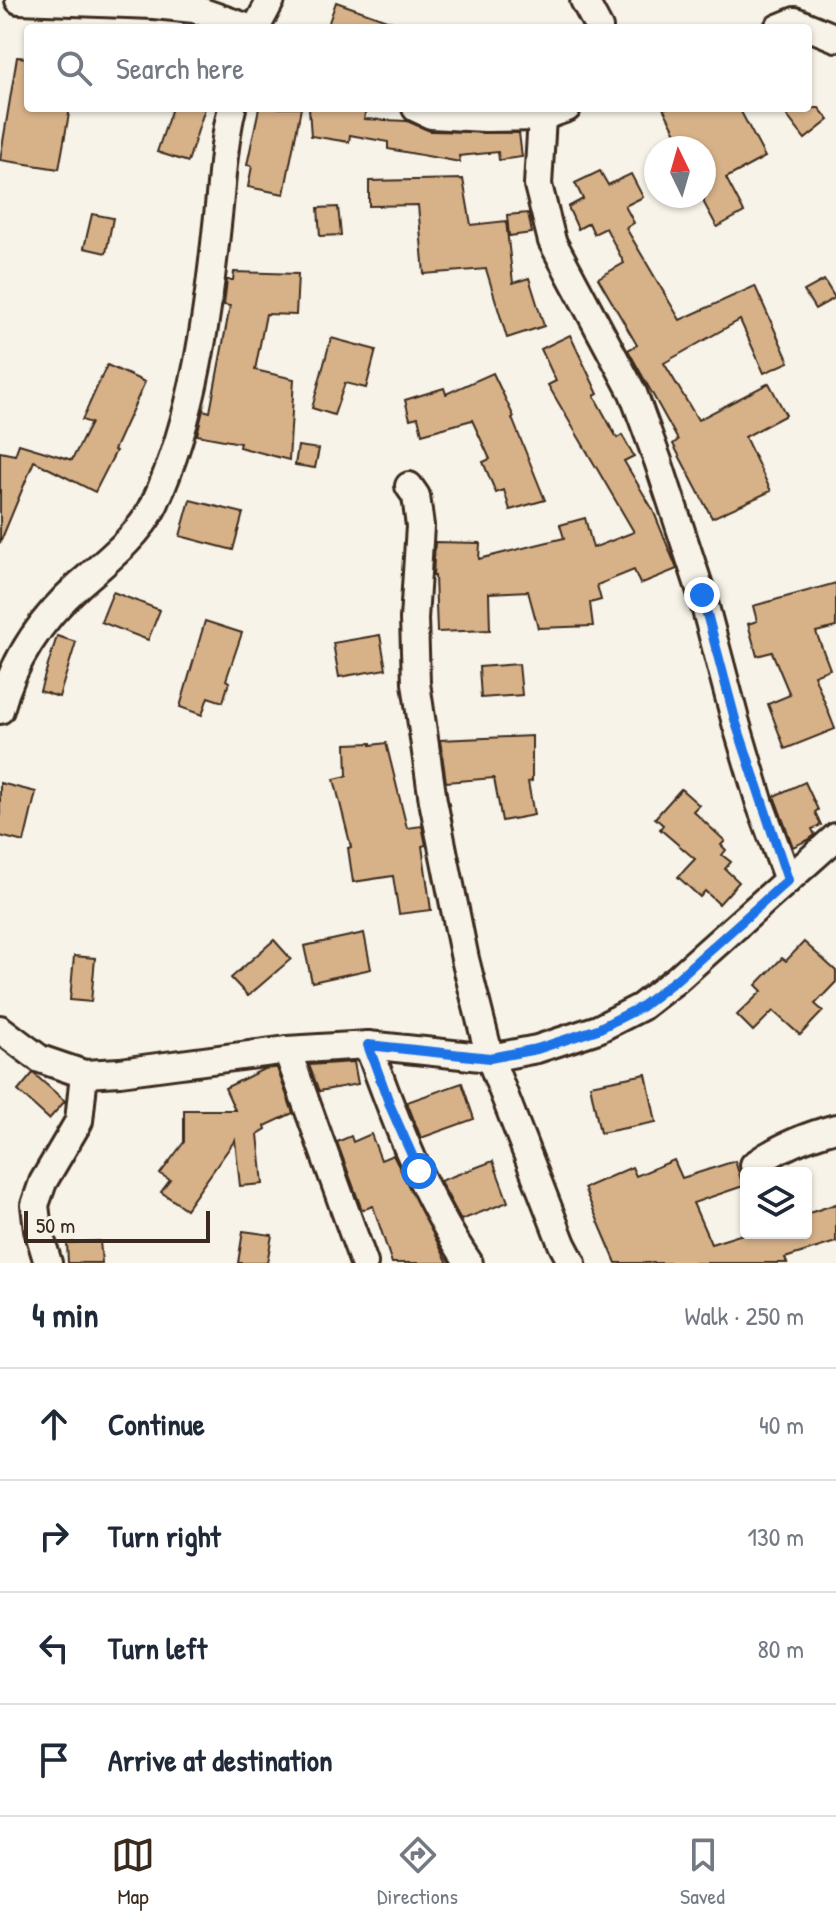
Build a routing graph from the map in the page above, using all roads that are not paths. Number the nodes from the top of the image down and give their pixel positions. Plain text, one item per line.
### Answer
1 (19, 0) edge
2 (271, 0) edge
3 (584, 0) edge
4 (237, 24) edge
5 (258, 24) edge
6 (597, 24) edge
7 (812, 28) edge
8 (836, 38) edge
9 (231, 112) edge
10 (425, 112) edge
11 (556, 112) edge
12 (542, 117) junction
13 (409, 486) dead end
14 (0, 710) edge
15 (836, 837) edge
16 (788, 880) junction
17 (0, 1029) edge
18 (368, 1045) junction
19 (287, 1050) junction
20 (490, 1058) junction
21 (84, 1074) junction
22 (836, 1128) edge
23 (754, 1165) dead end
24 (48, 1263) edge
25 (364, 1263) edge
26 (469, 1263) edge
27 (572, 1263) edge

1 - 4 street
2 - 5 street
3 - 6 street
7 - 8 street
9 - 14 street
10 - 12 street
11 - 12 street
12 - 16 street
13 - 20 street
15 - 16 street
16 - 20 street
17 - 21 street
18 - 19 street
18 - 20 street
18 - 26 street
19 - 21 street
19 - 25 street
20 - 27 street
21 - 24 street
22 - 23 street

